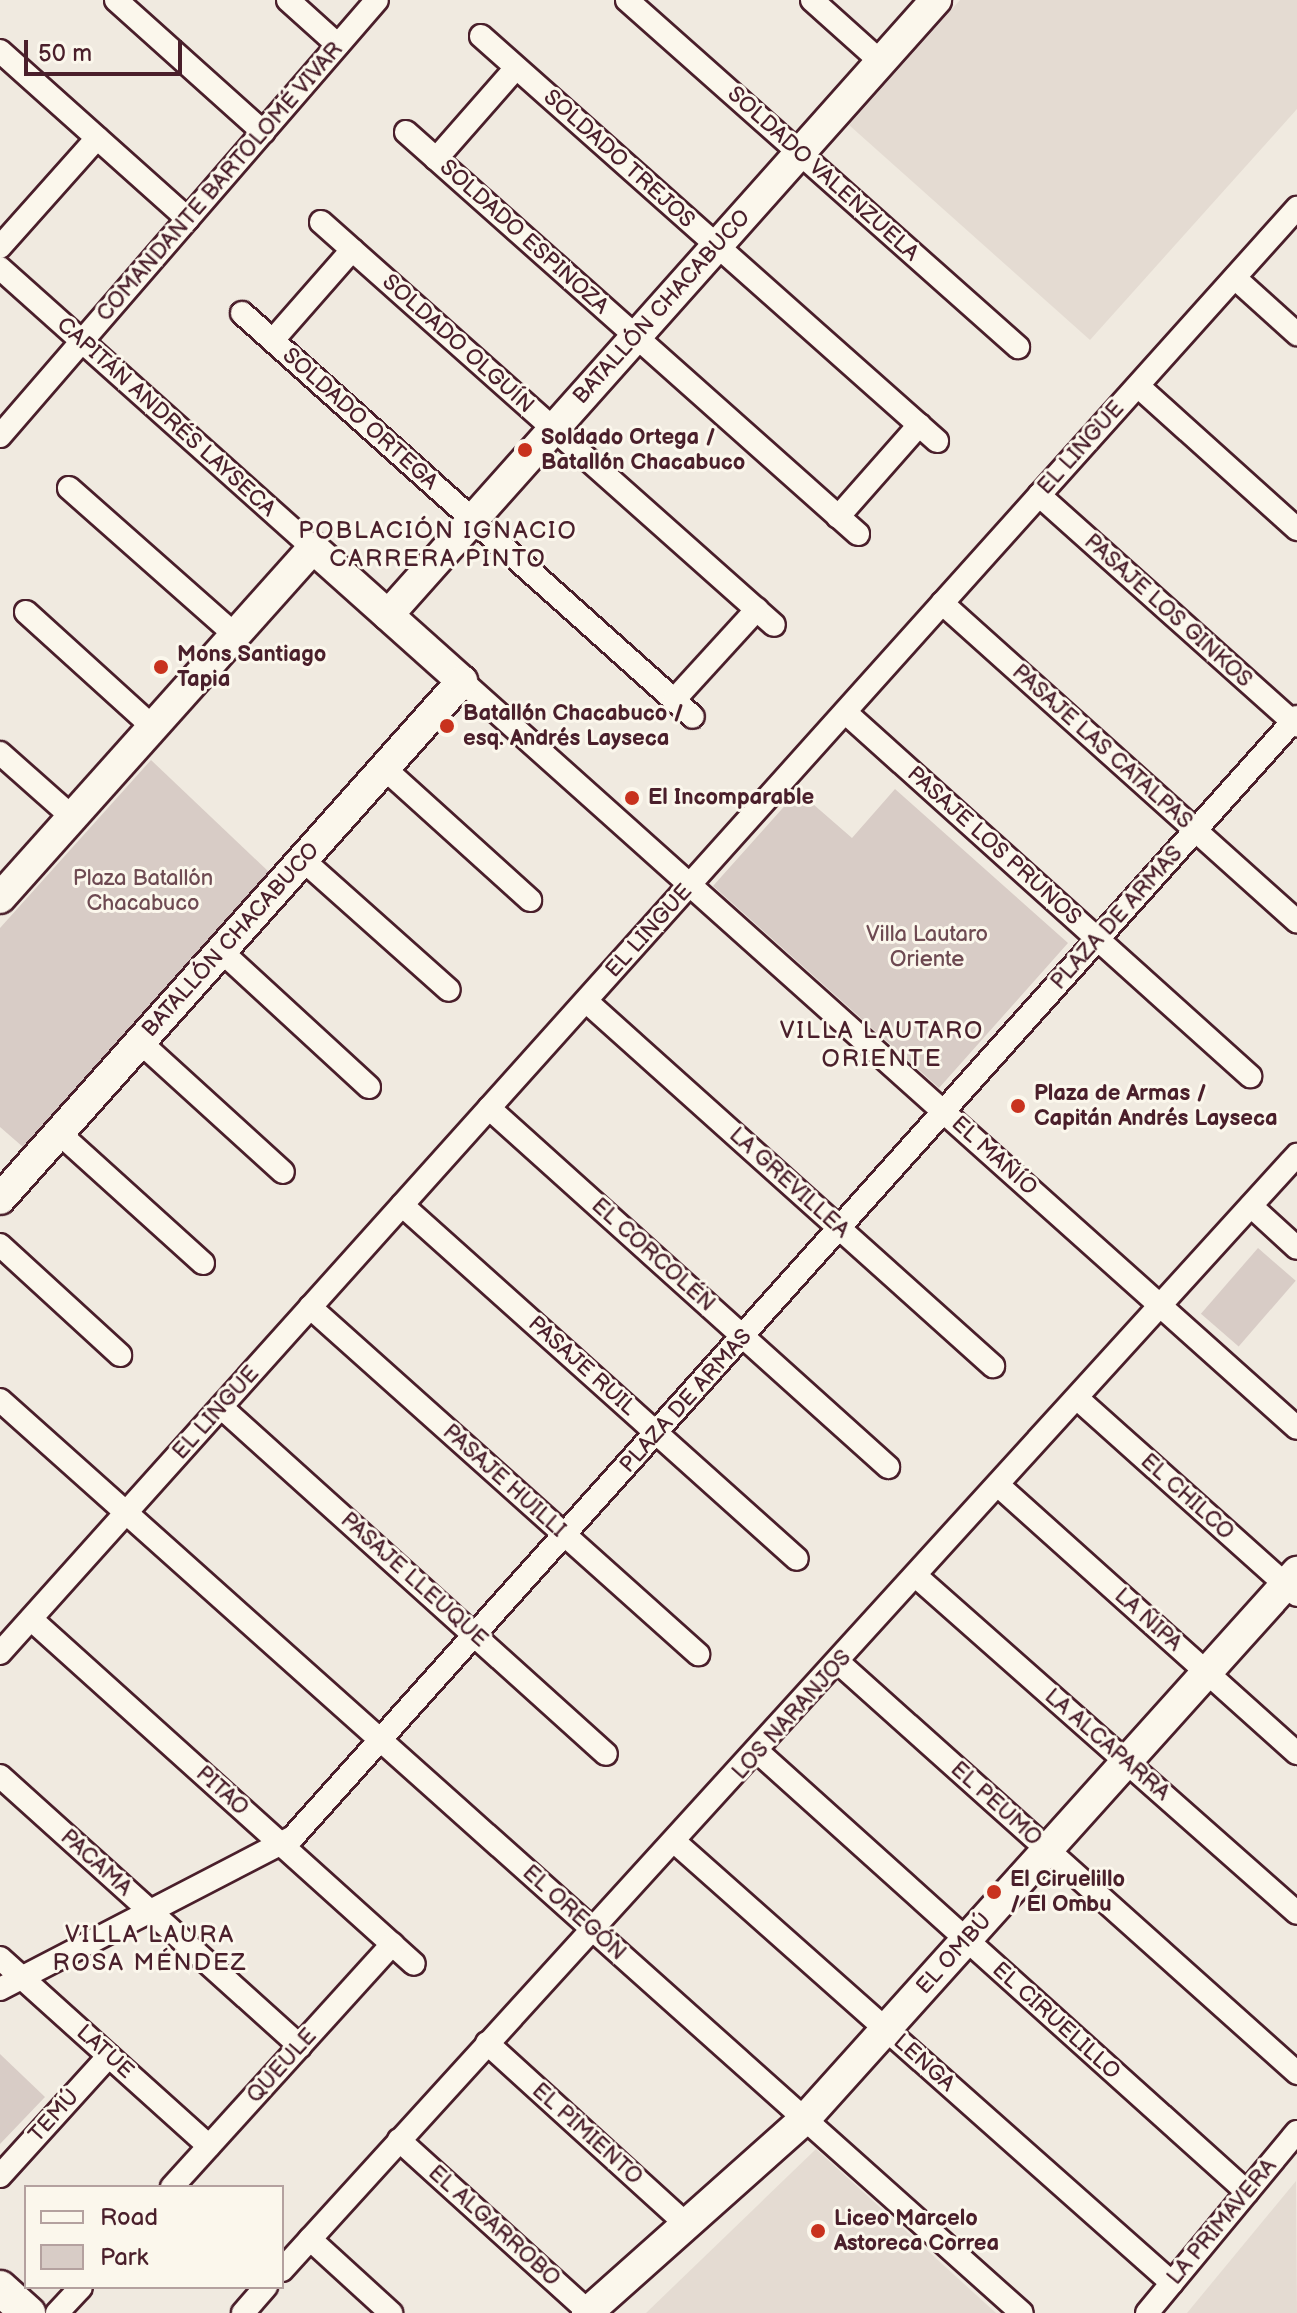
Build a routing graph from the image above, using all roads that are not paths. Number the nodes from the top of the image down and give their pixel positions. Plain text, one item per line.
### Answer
1 (116, 0) edge
2 (288, 0) edge
3 (377, 0) edge
4 (627, 0) edge
5 (812, 0) edge
6 (936, 0) edge
7 (481, 36) dead end
8 (338, 45) junction
9 (0, 51) edge
10 (881, 62) junction
11 (516, 68) junction
12 (263, 132) junction
13 (406, 132) dead end
14 (97, 138) junction
15 (799, 153) junction
16 (436, 159) junction
17 (1297, 208) edge
18 (188, 219) junction
19 (321, 222) dead end
20 (717, 246) junction
21 (0, 247) edge
22 (352, 250) junction
23 (0, 268) edge
24 (1235, 278) junction
25 (242, 313) dead end
26 (1297, 334) edge
27 (636, 337) junction
28 (273, 340) junction
29 (82, 341) junction
30 (1018, 347) dead end
31 (1138, 386) junction
32 (919, 425) junction
33 (553, 429) junction
34 (0, 436) edge
35 (937, 441) dead end
36 (69, 488) dead end
37 (1039, 495) junction
38 (838, 517) junction
39 (473, 519) junction
40 (1297, 529) edge
41 (858, 534) dead end
42 (313, 548) junction
43 (942, 603) junction
44 (757, 609) junction
45 (26, 612) dead end
46 (388, 615) junction
47 (774, 625) dead end
48 (235, 635) junction
49 (462, 681) junction
50 (674, 700) junction
51 (845, 712) junction
52 (693, 717) dead end
53 (1295, 722) edge
54 (153, 727) junction
55 (0, 753) edge
56 (384, 768) junction
57 (72, 817) junction
58 (1195, 830) junction
59 (303, 860) junction
60 (690, 885) junction
61 (0, 898) edge
62 (530, 900) dead end
63 (1297, 922) edge
64 (1098, 939) junction
65 (221, 951) junction
66 (449, 990) dead end
67 (586, 1001) junction
68 (140, 1042) junction
69 (1250, 1076) dead end
70 (369, 1087) dead end
71 (489, 1108) junction
72 (944, 1112) junction
73 (59, 1133) junction
74 (1297, 1155) edge
75 (283, 1172) dead end
76 (0, 1199) edge
77 (402, 1205) junction
78 (1251, 1206) junction
79 (839, 1229) junction
80 (0, 1245) edge
81 (1297, 1248) edge
82 (203, 1263) dead end
83 (1161, 1306) junction
84 (310, 1307) junction
85 (743, 1336) junction
86 (120, 1355) dead end
87 (993, 1366) dead end
88 (1078, 1399) junction
89 (0, 1400) edge
90 (221, 1407) junction
91 (1297, 1428) edge
92 (657, 1433) junction
93 (888, 1467) dead end
94 (999, 1486) junction
95 (126, 1513) junction
96 (565, 1535) junction
97 (797, 1559) dead end
98 (917, 1577) junction
99 (1293, 1584) edge
100 (31, 1619) junction
101 (476, 1636) junction
102 (0, 1653) edge
103 (698, 1654) dead end
104 (839, 1663) junction
105 (1207, 1673) junction
106 (382, 1741) junction
107 (758, 1752) junction
108 (1297, 1753) edge
109 (606, 1754) dead end
110 (1126, 1762) junction
111 (0, 1776) edge
112 (676, 1843) junction
113 (283, 1845) junction
114 (1047, 1850) junction
115 (151, 1913) junction
116 (1297, 1913) edge
117 (596, 1932) junction
118 (967, 1940) junction
119 (392, 1944) junction
120 (0, 1958) edge
121 (414, 1964) dead end
122 (22, 1978) junction
123 (0, 1989) edge
124 (887, 2029) junction
125 (487, 2043) junction
126 (300, 2046) junction
127 (109, 2056) junction
128 (1297, 2073) edge
129 (805, 2119) junction
130 (1297, 2132) edge
131 (399, 2140) junction
132 (209, 2146) junction
133 (0, 2176) edge
134 (174, 2185) edge
135 (1247, 2192) junction
136 (687, 2225) junction
137 (310, 2239) junction
138 (284, 2268) edge
139 (1172, 2283) junction
140 (0, 2288) edge
141 (79, 2289) edge
142 (264, 2289) edge
143 (588, 2312) edge
144 (28, 2313) edge
145 (57, 2313) edge
146 (243, 2313) edge
147 (391, 2313) edge
148 (1022, 2313) edge
149 (1147, 2313) edge

1 - 12 street
2 - 8 street
3 - 8 street, COMANDANTE BARTOLOMÉ VIVAR
4 - 15 street, SOLDADO VALENZUELA
5 - 10 street
6 - 10 street, BATALLÓN CHACABUCO
7 - 11 street, SOLDADO TREJOS
8 - 12 street, COMANDANTE BARTOLOMÉ VIVAR
9 - 14 street
10 - 15 street, BATALLÓN CHACABUCO
11 - 16 street
11 - 20 street, SOLDADO TREJOS
12 - 18 street, COMANDANTE BARTOLOMÉ VIVAR
13 - 16 street, SOLDADO ESPINOZA
14 - 18 street
14 - 21 street
15 - 20 street, BATALLÓN CHACABUCO
15 - 30 street, SOLDADO VALENZUELA
16 - 27 street, SOLDADO ESPINOZA
17 - 24 street, EL LINGUE
18 - 29 street, COMANDANTE BARTOLOMÉ VIVAR
19 - 22 street, SOLDADO OLGUÍN
20 - 27 street, BATALLÓN CHACABUCO
20 - 32 street, SOLDADO TREJOS
22 - 28 street
22 - 33 street, SOLDADO OLGUÍN
23 - 29 street, CAPITÁN ANDRÉS LAYSECA
24 - 26 street
24 - 31 street, EL LINGUE
25 - 28 street, SOLDADO ORTEGA
27 - 33 street, BATALLÓN CHACABUCO
27 - 38 street, SOLDADO ESPINOZA
28 - 39 street, SOLDADO ORTEGA
29 - 34 street, COMANDANTE BARTOLOMÉ VIVAR
29 - 42 street, CAPITÁN ANDRÉS LAYSECA
31 - 37 street, EL LINGUE
31 - 40 street
32 - 35 street, SOLDADO TREJOS
32 - 38 street
33 - 39 street, BATALLÓN CHACABUCO
33 - 44 street, SOLDADO OLGUÍN
36 - 48 street
37 - 43 street, EL LINGUE
37 - 53 street, PASAJE LOS GINKOS
38 - 41 street, SOLDADO ESPINOZA
39 - 46 street, BATALLÓN CHACABUCO
39 - 50 street, SOLDADO ORTEGA
42 - 46 street, CAPITÁN ANDRÉS LAYSECA
42 - 48 street
43 - 51 street, EL LINGUE
43 - 58 street, PASAJE LAS CATALPAS
44 - 47 street, SOLDADO OLGUÍN
44 - 50 street
45 - 54 street
46 - 49 street, CAPITÁN ANDRÉS LAYSECA
48 - 54 street
49 - 56 street, BATALLÓN CHACABUCO
49 - 60 street, CAPITÁN ANDRÉS LAYSECA
50 - 52 street, SOLDADO ORTEGA
51 - 60 street, EL LINGUE
51 - 64 street, PASAJE LOS PRUNOS
53 - 58 street, PLAZA DE ARMAS
54 - 57 street
55 - 57 street
56 - 59 street, BATALLÓN CHACABUCO
56 - 62 street
57 - 61 street
58 - 63 street, PASAJE LAS CATALPAS
58 - 64 street, PLAZA DE ARMAS
59 - 65 street, BATALLÓN CHACABUCO
59 - 66 street
60 - 67 street, EL LINGUE
60 - 72 street, EL MAÑÍO
64 - 69 street, PASAJE LOS PRUNOS
64 - 72 street, PLAZA DE ARMAS
65 - 68 street, BATALLÓN CHACABUCO
65 - 70 street
67 - 71 street, EL LINGUE
67 - 79 street, LA GREVILLEA
68 - 73 street, BATALLÓN CHACABUCO
68 - 75 street
71 - 77 street, EL LINGUE
71 - 85 street, EL CORCOLÉN
72 - 79 street, PLAZA DE ARMAS
72 - 83 street, EL MAÑÍO
73 - 76 street, BATALLÓN CHACABUCO
73 - 82 street
74 - 78 street, LOS NARANJOS
77 - 84 street, EL LINGUE
77 - 92 street, PASAJE RUIL
78 - 81 street
78 - 83 street, LOS NARANJOS
79 - 85 street, PLAZA DE ARMAS
79 - 87 street, LA GREVILLEA
80 - 86 street
83 - 88 street, LOS NARANJOS
83 - 91 street, EL MAÑÍO
84 - 90 street, EL LINGUE
84 - 96 street, PASAJE HUILLI
85 - 92 street, PLAZA DE ARMAS
85 - 93 street, EL CORCOLÉN
88 - 94 street, LOS NARANJOS
88 - 99 street, EL CHILCO
89 - 95 street, EL OREGÓN
90 - 95 street, EL LINGUE
90 - 101 street, PASAJE LLEUQUE
92 - 96 street, PLAZA DE ARMAS
92 - 97 street, PASAJE RUIL
94 - 98 street, LOS NARANJOS
94 - 105 street, LA ÑIPA
95 - 100 street, EL LINGUE
95 - 106 street, EL OREGÓN
96 - 101 street, PLAZA DE ARMAS
96 - 103 street, PASAJE HUILLI
98 - 104 street, LOS NARANJOS
98 - 110 street, LA ALCAPARRA
99 - 105 street, EL OMBÚ
100 - 102 street, EL LINGUE
100 - 113 street, PITAO
101 - 106 street, PLAZA DE ARMAS
101 - 109 street, PASAJE LLEUQUE
104 - 107 street, LOS NARANJOS
104 - 114 street, EL PEUMO
105 - 108 street, LA ÑIPA
105 - 110 street, EL OMBÚ
106 - 113 street, PLAZA DE ARMAS
106 - 117 street, EL OREGÓN
107 - 112 street, LOS NARANJOS
107 - 118 street, EL CIRUELILLO
110 - 114 street, EL OMBÚ
110 - 116 street, LA ALCAPARRA
111 - 115 street, PACAMA
112 - 117 street, LOS NARANJOS
112 - 124 street, LENGA
113 - 115 street, PLAZA DE ARMAS
113 - 119 street, PITAO
114 - 118 street, EL OMBÚ
114 - 128 street, EL PEUMO
115 - 122 street, PLAZA DE ARMAS
115 - 126 street, PACAMA
117 - 125 street, LOS NARANJOS
117 - 129 street, EL OREGÓN
118 - 124 street, EL OMBÚ
118 - 135 street, EL CIRUELILLO
119 - 121 street, PITAO
119 - 126 street, QUEULE
120 - 122 street, LATUE
122 - 123 street, PLAZA DE ARMAS
122 - 127 street, LATUE
124 - 129 street, EL OMBÚ
124 - 139 street, LENGA
125 - 131 street, LOS NARANJOS
125 - 136 street, EL PIMIENTO
126 - 132 street, QUEULE
127 - 132 street, LATUE
127 - 133 street, TEMÚ
129 - 136 street, EL OMBÚ
129 - 148 street, EL OREGÓN
130 - 135 street, LA PRIMAVERA
131 - 137 street, LOS NARANJOS
131 - 143 street, EL ALGARROBO
132 - 134 street, QUEULE
135 - 139 street, LA PRIMAVERA
136 - 143 street, EL OMBÚ
137 - 138 street, LOS NARANJOS
137 - 147 street
139 - 149 street, LA PRIMAVERA
140 - 144 main road
141 - 145 street
142 - 146 street

